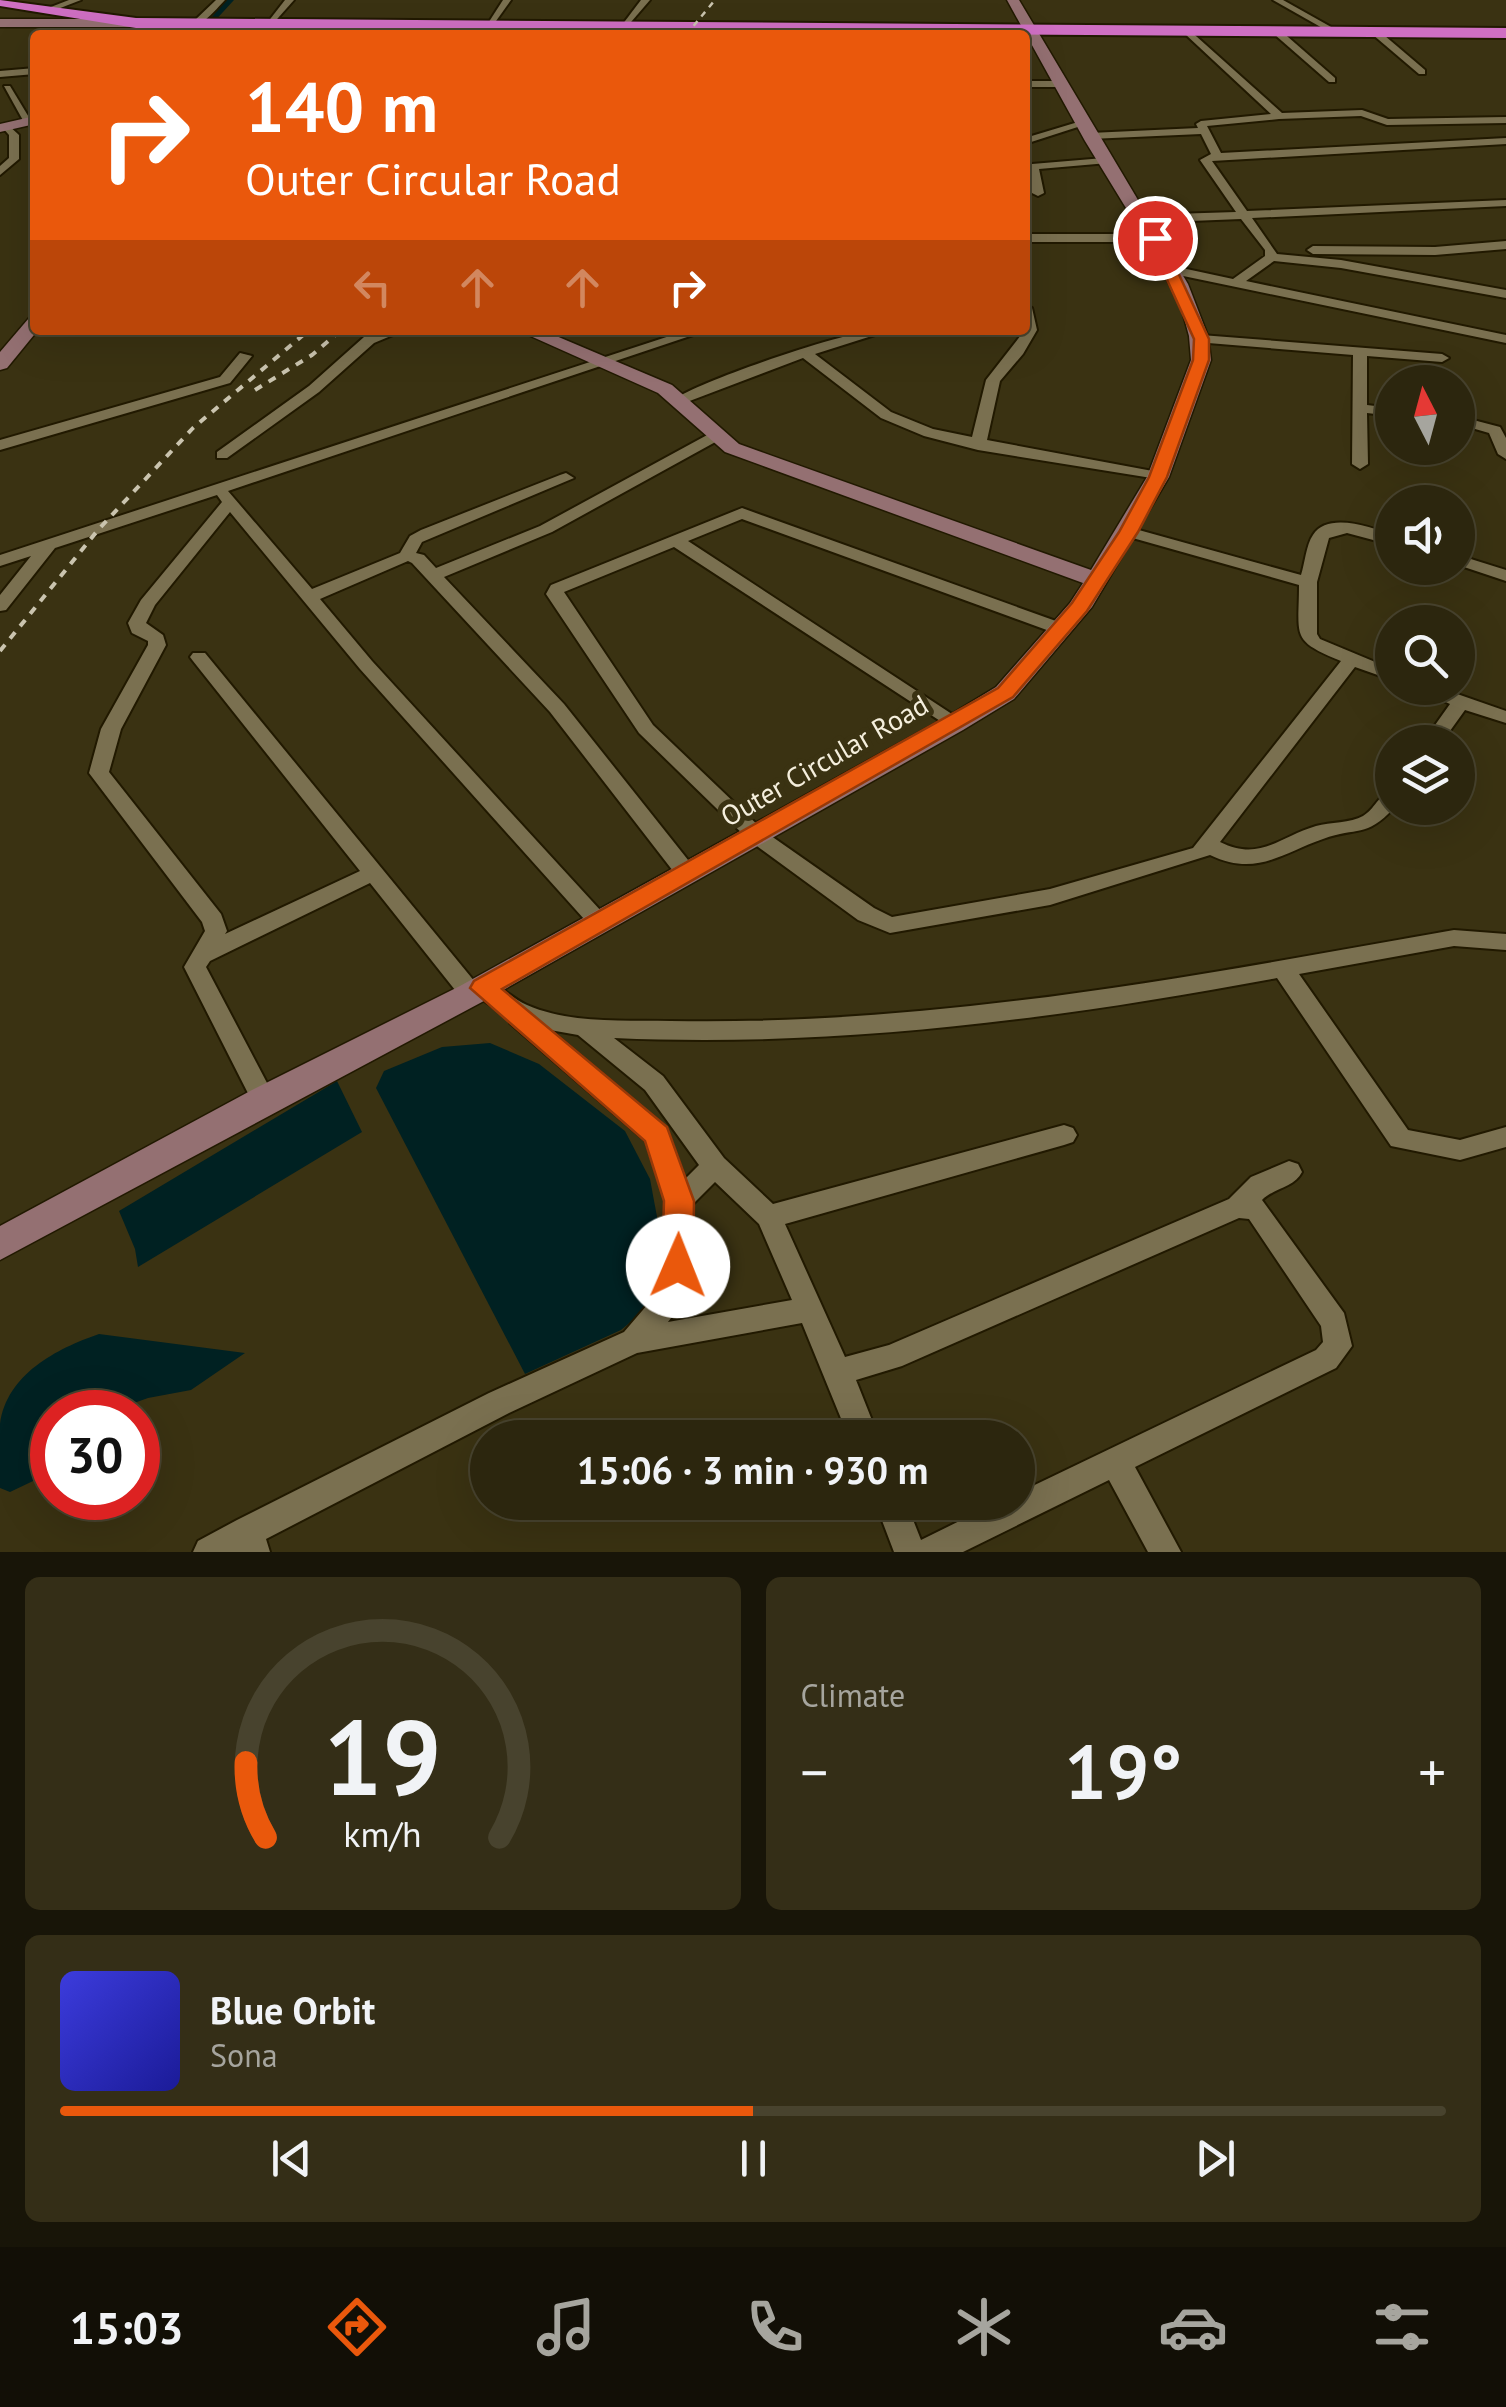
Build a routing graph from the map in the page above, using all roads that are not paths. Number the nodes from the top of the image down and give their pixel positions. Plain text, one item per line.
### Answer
1 (77, 0) edge
2 (221, 0) edge
3 (290, 0) edge
4 (507, 0) edge
5 (646, 0) edge
6 (1012, 0) edge
7 (1278, 0) edge
8 (0, 2) edge
9 (47, 10) junction
10 (136, 23) junction
11 (0, 24) edge
12 (196, 24) junction
13 (267, 25) junction
14 (344, 26) junction
15 (488, 26) junction
16 (185, 30) edge
17 (330, 30) edge
18 (593, 30) edge
19 (620, 30) edge
20 (1030, 30) junction
21 (1187, 31) junction
22 (1277, 32) junction
23 (1336, 32) junction
24 (1374, 32) junction
25 (1506, 32) edge
26 (30, 71) edge
27 (1422, 72) dead end
28 (0, 74) edge
29 (1332, 80) dead end
30 (1030, 84) edge
31 (1060, 84) junction
32 (8, 88) dead end
33 (1279, 116) junction
34 (30, 118) edge
35 (1506, 120) edge
36 (30, 121) edge
37 (3, 128) edge
38 (1086, 130) junction
39 (1204, 131) junction
40 (1030, 140) edge
41 (1506, 142) edge
42 (1218, 156) junction
43 (1104, 161) junction
44 (0, 172) edge
45 (1038, 193) dead end
46 (1506, 203) edge
47 (1244, 215) junction
48 (1148, 228) junction
49 (1030, 238) edge
50 (1506, 245) edge
51 (1271, 254) junction
52 (1168, 269) junction
53 (1235, 283) junction
54 (1506, 294) edge
55 (40, 335) edge
56 (384, 335) edge
57 (538, 335) edge
58 (685, 335) edge
59 (858, 335) edge
60 (1027, 335) edge
61 (1201, 339) junction
62 (1506, 339) edge
63 (12, 344) edge
64 (1360, 352) junction
65 (806, 353) junction
66 (245, 356) dead end
67 (1442, 358) dead end
68 (602, 361) junction
69 (0, 364) edge
70 (682, 400) junction
71 (1360, 408) junction
72 (1375, 410) edge
73 (1475, 425) edge
74 (714, 437) junction
75 (0, 445) edge
76 (978, 445) junction
77 (1506, 454) edge
78 (222, 455) dead end
79 (1360, 464) dead end
80 (1158, 477) junction
81 (566, 478) dead end
82 (225, 496) junction
83 (1128, 532) junction
84 (1375, 535) edge
85 (675, 540) junction
86 (48, 546) junction
87 (406, 556) junction
88 (0, 561) edge
89 (1475, 566) edge
90 (434, 575) junction
91 (1506, 576) edge
92 (1098, 580) junction
93 (1308, 582) junction
94 (309, 597) junction
95 (0, 606) edge
96 (1061, 629) junction
97 (199, 657) dead end
98 (1351, 660) junction
99 (1375, 669) edge
100 (1470, 705) edge
101 (1506, 717) edge
102 (954, 724) junction
103 (1375, 815) edge
104 (757, 836) junction
105 (1207, 845) junction
106 (374, 872) junction
107 (688, 875) junction
108 (602, 923) junction
109 (1506, 942) edge
110 (198, 957) junction
111 (1282, 968) junction
112 (482, 993) junction
113 (584, 1027) junction
114 (264, 1100) junction
115 (1064, 1135) dead end
116 (1506, 1137) edge
117 (715, 1166) junction
118 (1289, 1172) dead end
119 (679, 1201) junction
120 (1238, 1207) junction
121 (768, 1217) junction
122 (0, 1244) edge
123 (810, 1309) junction
124 (634, 1341) junction
125 (838, 1372) junction
126 (857, 1420) edge
127 (1115, 1462) junction
128 (897, 1520) edge
129 (251, 1541) edge
130 (209, 1552) edge
131 (910, 1552) edge
132 (929, 1552) edge
133 (1164, 1552) edge

1 - 9 street
2 - 12 street
3 - 13 street
4 - 15 street
5 - 19 street
6 - 20 street
7 - 23 street
8 - 9 highway
9 - 10 highway
10 - 11 street
10 - 12 highway
12 - 13 highway
12 - 16 street
13 - 14 highway
14 - 15 highway
14 - 17 street
15 - 18 highway
20 - 21 highway
20 - 31 street
21 - 22 highway
21 - 33 street
22 - 23 highway
22 - 29 street
23 - 24 highway
24 - 25 highway
24 - 27 street
26 - 28 street
30 - 31 street
31 - 38 street
32 - 34 street
33 - 35 street
33 - 39 street
36 - 37 street
37 - 44 street
38 - 39 street
38 - 40 street
38 - 43 street
39 - 42 street
41 - 42 street
42 - 47 street
43 - 45 street
43 - 48 street
46 - 47 street
47 - 48 street
47 - 51 street
48 - 49 street
48 - 52 street
50 - 51 street
51 - 53 street
51 - 54 street
52 - 53 street
52 - 61 street
53 - 62 street
55 - 63 street
56 - 78 street
57 - 68 street
58 - 68 street
59 - 65 street
60 - 76 street
61 - 64 street
61 - 80 street, Outer Circular Road
63 - 69 street
64 - 67 street
64 - 71 street
65 - 70 street
65 - 76 street
66 - 75 street
68 - 70 street
68 - 82 street
70 - 74 street
71 - 72 street
71 - 79 street
73 - 77 street
74 - 90 street
74 - 92 street
76 - 80 street
80 - 83 street, Outer Circular Road
81 - 87 street
82 - 86 street
82 - 94 street
82 - 110 street
83 - 92 street, Outer Circular Road
83 - 93 street
84 - 93 street
85 - 96 street
85 - 102 street
85 - 104 street
86 - 88 street
86 - 95 street
87 - 90 street
87 - 94 street
89 - 91 street
90 - 107 street
92 - 96 street, Outer Circular Road
93 - 98 street
94 - 108 street
96 - 102 street, Outer Circular Road
97 - 106 street
98 - 99 street
98 - 105 street
100 - 101 street
102 - 104 street, Outer Circular Road
103 - 105 street
104 - 105 street
104 - 107 street, Outer Circular Road
106 - 110 street
106 - 112 street
107 - 108 street, Outer Circular Road
108 - 112 street, Outer Circular Road
109 - 111 street
110 - 114 street
111 - 113 street
111 - 116 street
112 - 113 street
112 - 114 street, Outer Circular Road
112 - 119 street
113 - 117 street
114 - 122 street, Outer Circular Road
115 - 121 street
117 - 119 street
117 - 121 street
118 - 120 street
119 - 124 street
120 - 125 street
120 - 127 street
121 - 123 street
123 - 124 street
123 - 125 street
124 - 129 street
125 - 126 street
127 - 132 street
127 - 133 street
128 - 131 street
129 - 130 street

